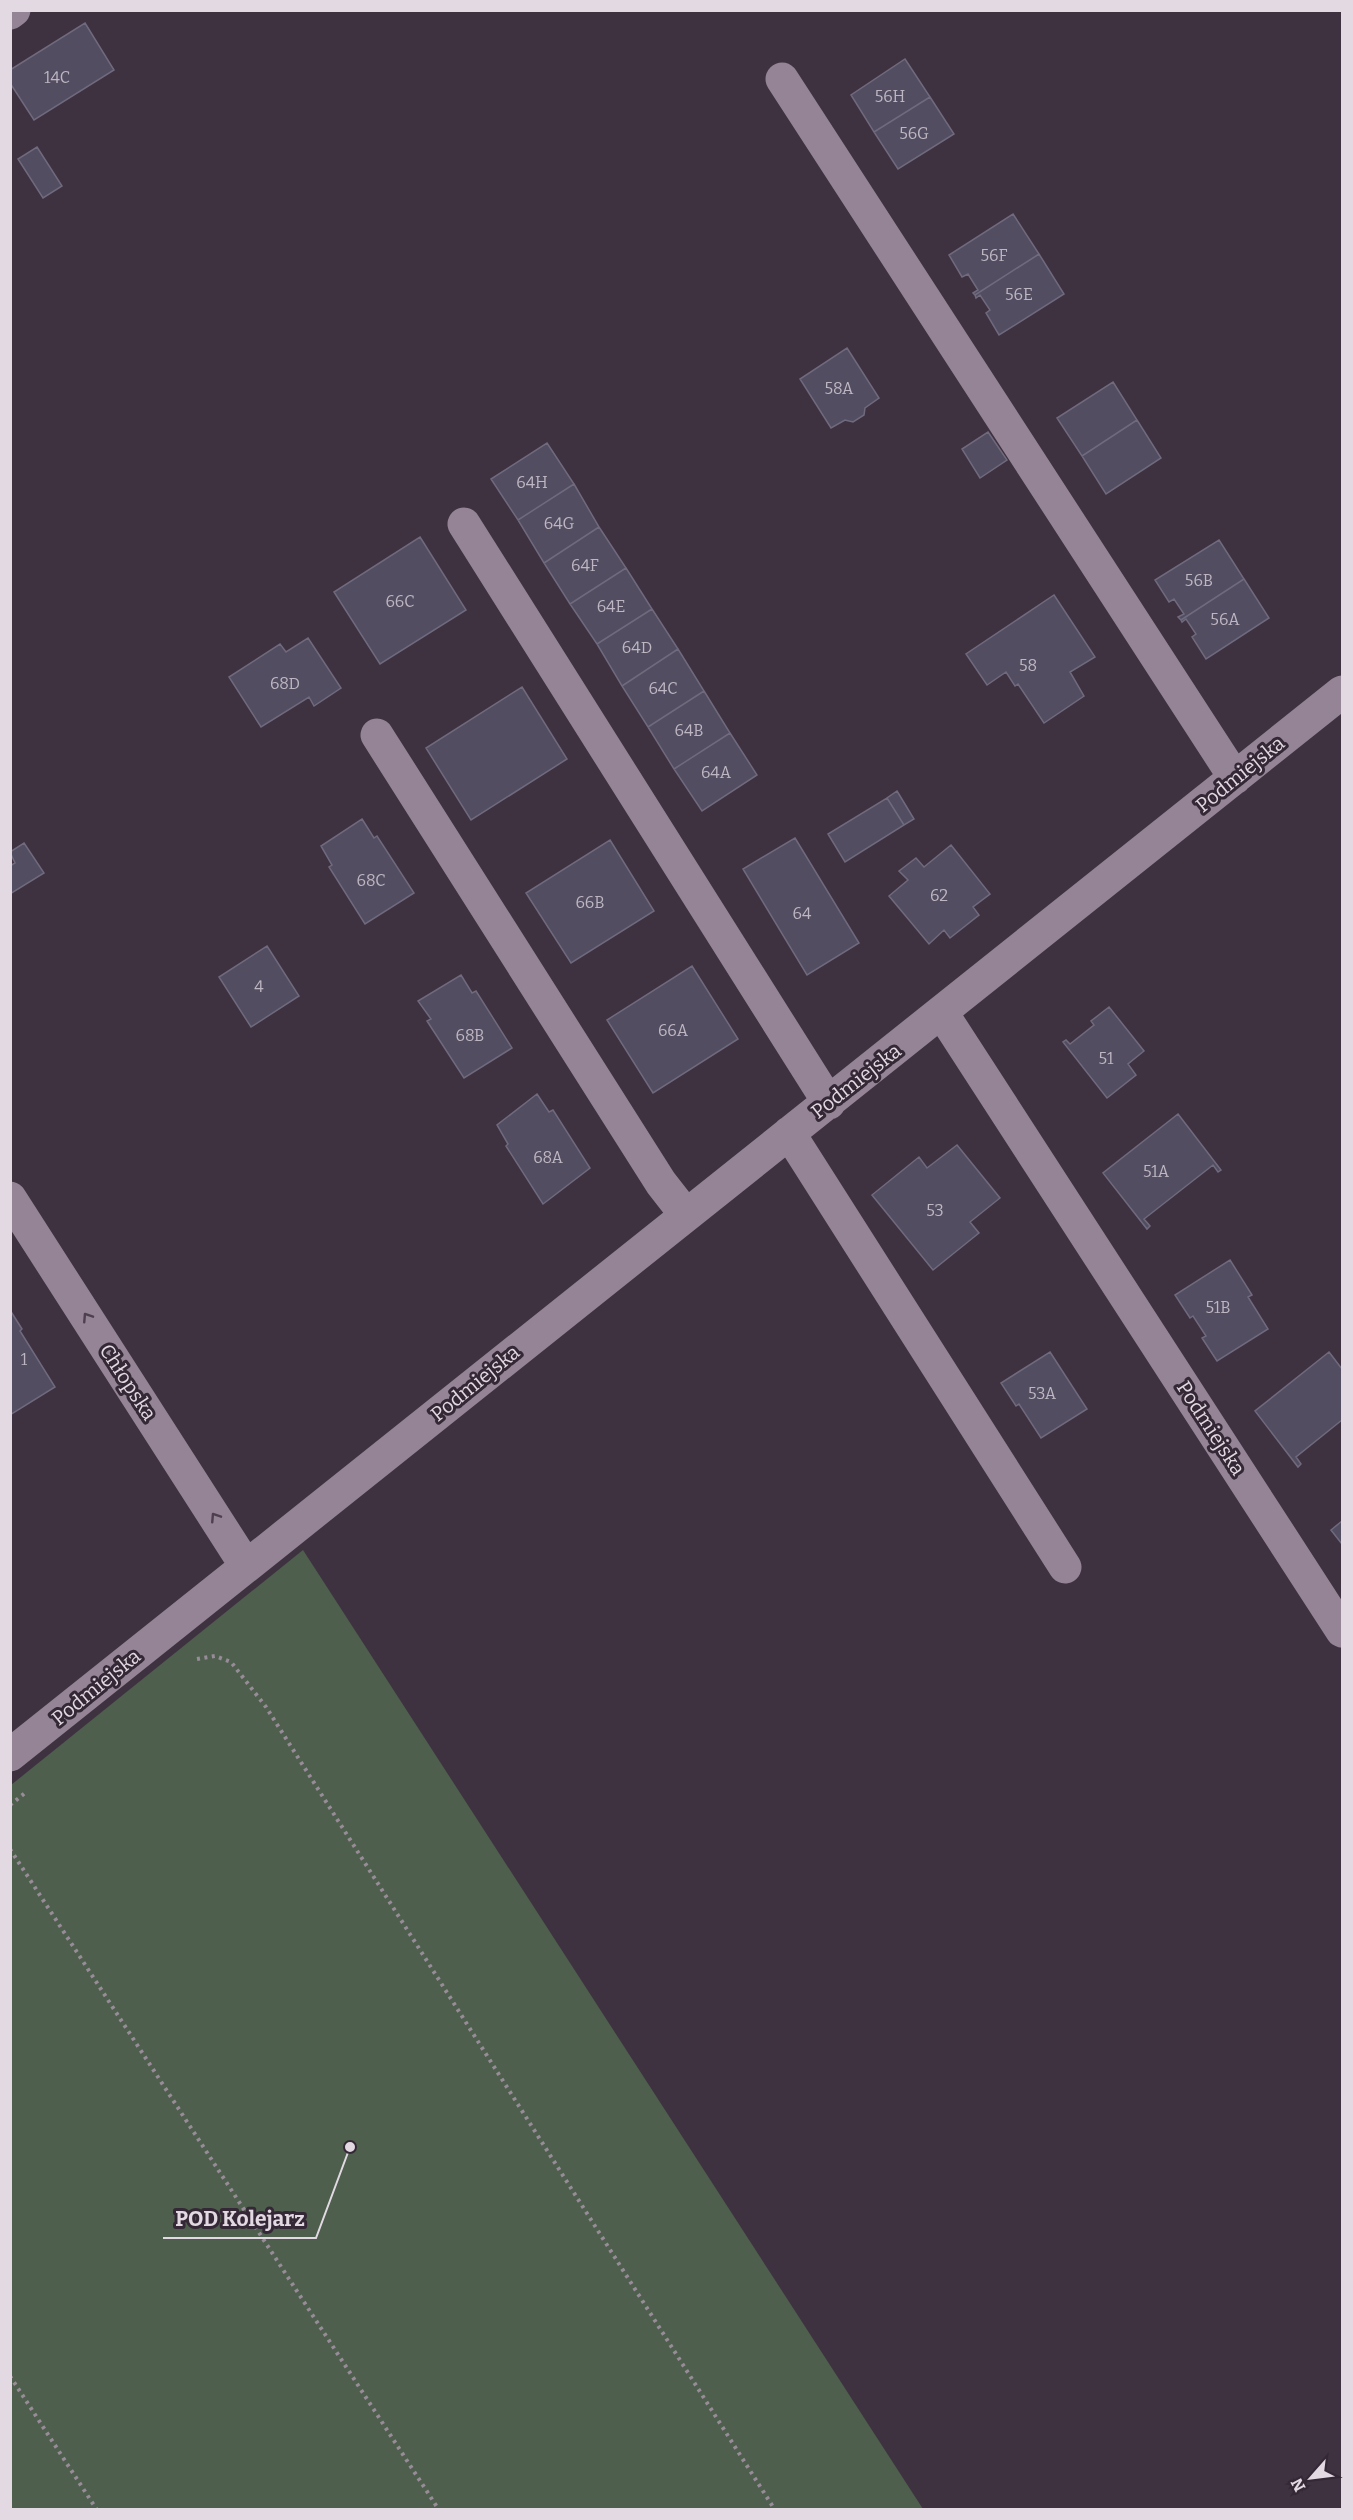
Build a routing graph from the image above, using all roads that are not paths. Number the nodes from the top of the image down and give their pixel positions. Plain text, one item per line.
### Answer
1 (782, 79) dead end
2 (464, 524) dead end
3 (1342, 692) edge
4 (377, 735) dead end
5 (1235, 778) junction
6 (942, 1013) junction
7 (829, 1103) junction
8 (789, 1133) junction
9 (10, 1198) edge
10 (686, 1215) junction
11 (246, 1566) junction
12 (1065, 1567) dead end
13 (1342, 1631) edge
14 (10, 1755) edge

1 - 5 street
2 - 7 street
3 - 5 street, Podmiejska
4 - 10 street
5 - 6 street, Podmiejska
6 - 7 street, Podmiejska
6 - 13 street, Podmiejska
7 - 8 street, Podmiejska
8 - 10 street, Podmiejska
8 - 12 street
11 -> 9 street, Chłopska
10 - 11 street, Podmiejska
11 - 14 street, Podmiejska

